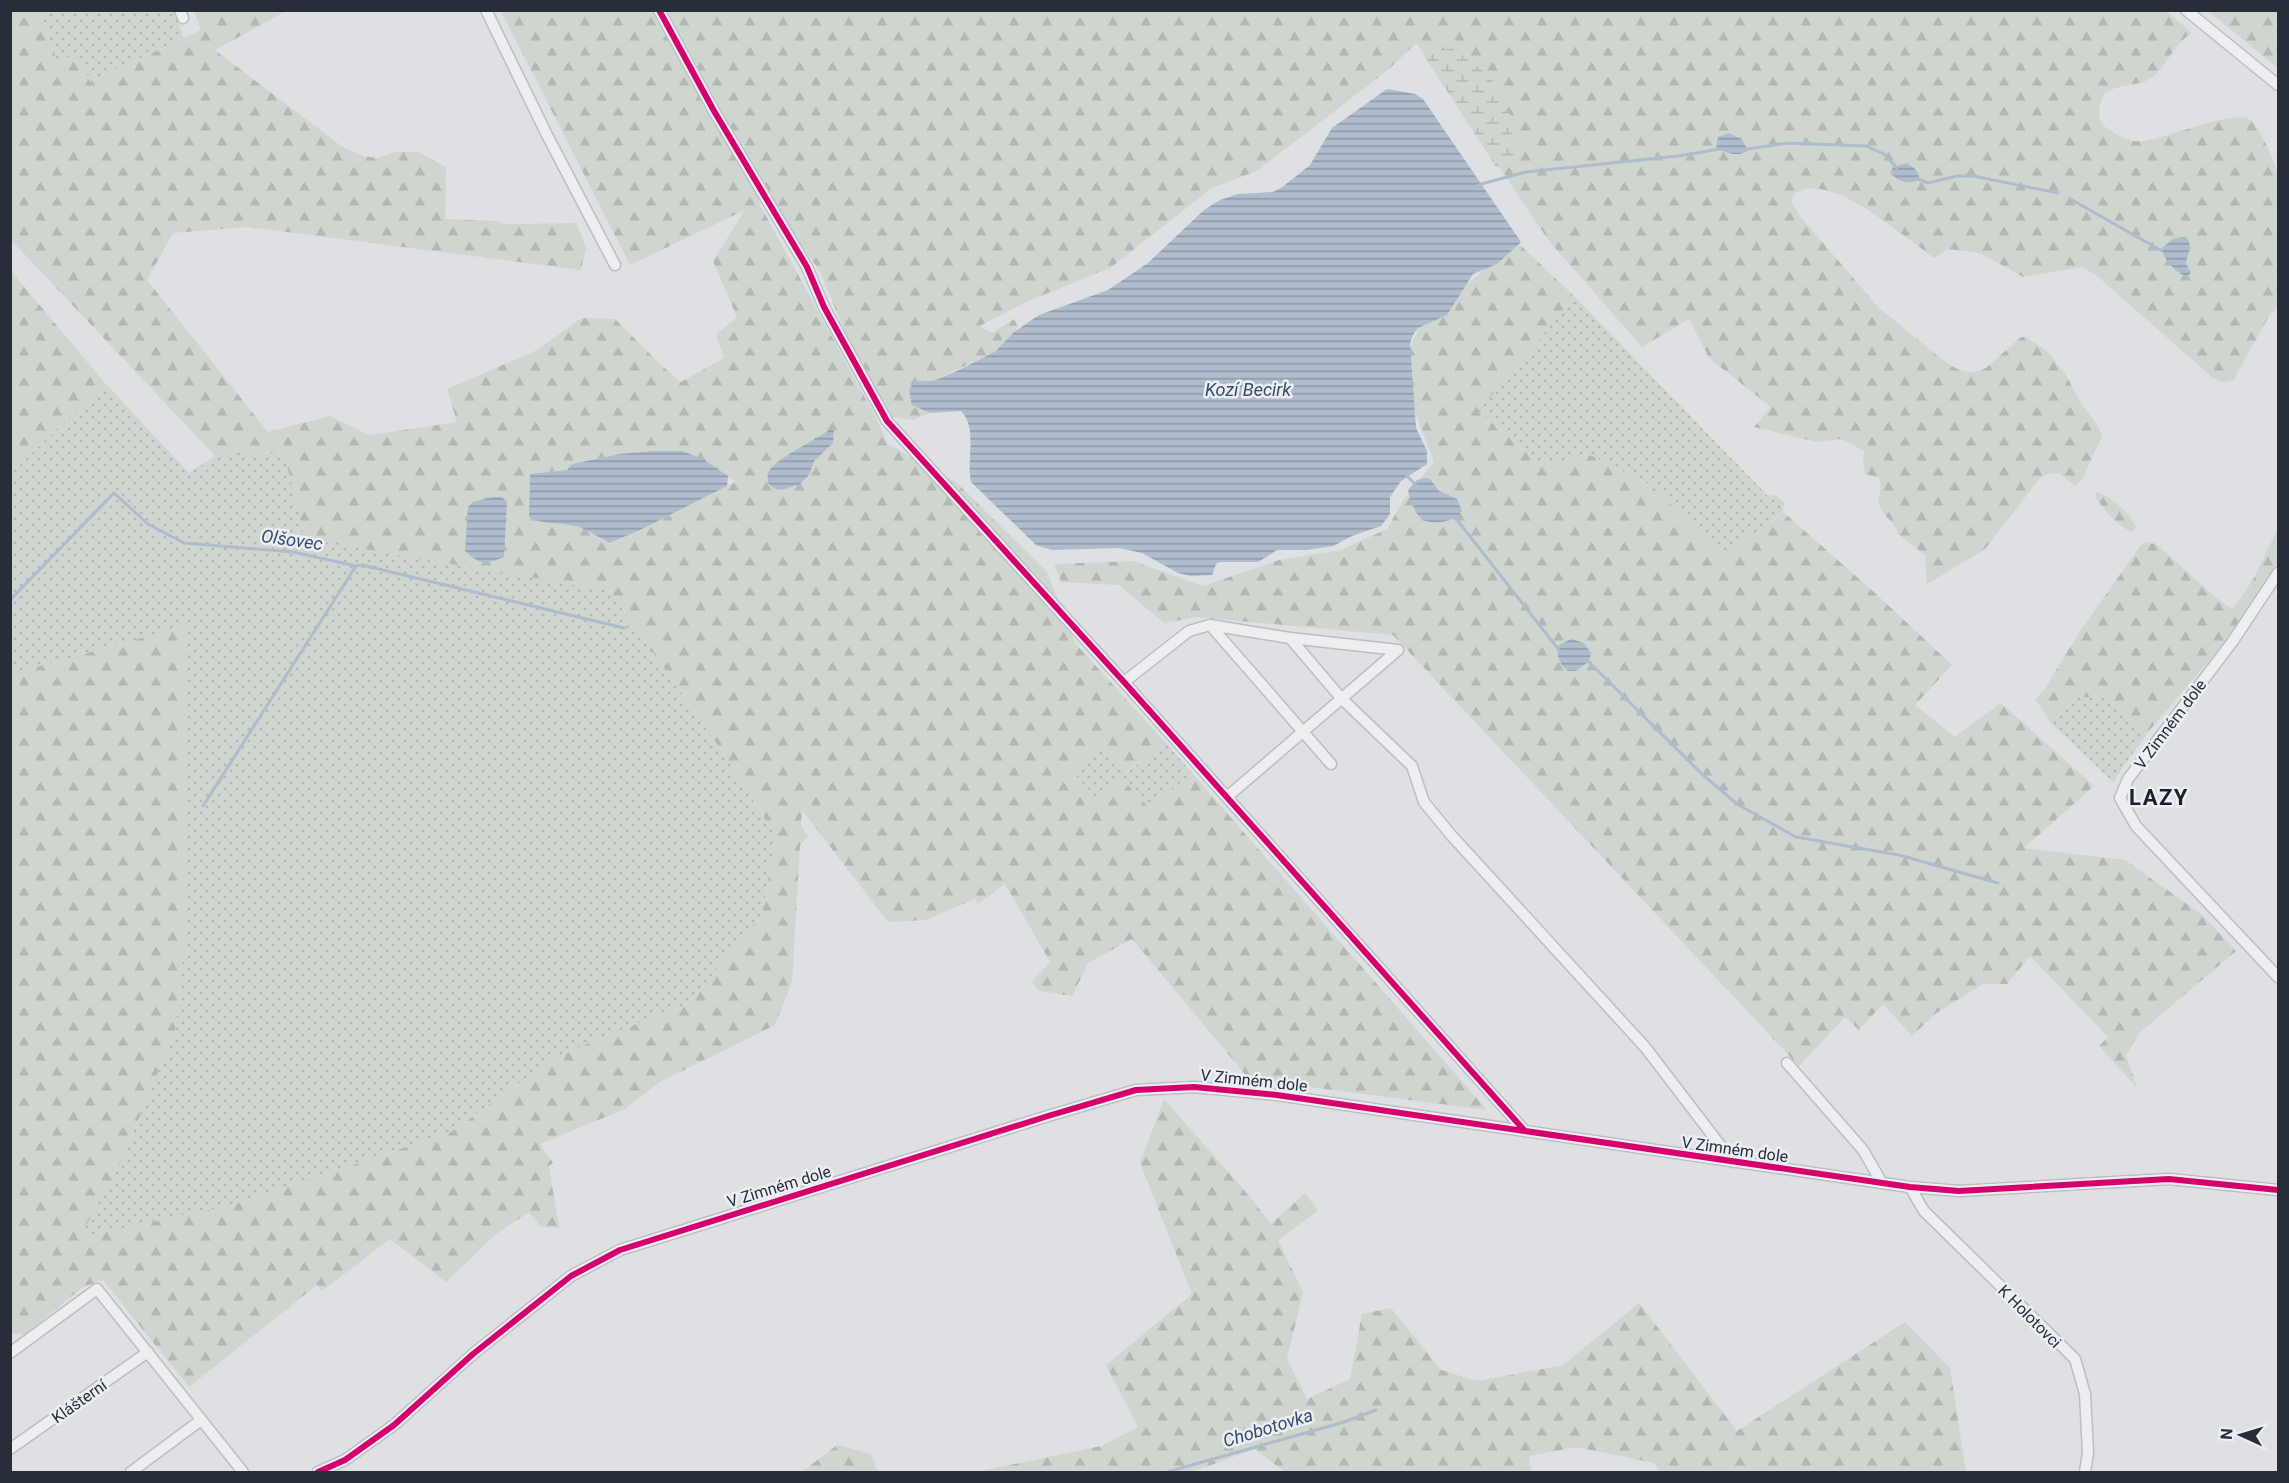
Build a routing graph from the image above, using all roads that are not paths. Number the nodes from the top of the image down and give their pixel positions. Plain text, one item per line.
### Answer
1 (486, 10) edge
2 (659, 10) edge
3 (2186, 10) edge
4 (2278, 85) edge
5 (615, 265) dead end
6 (2278, 573) edge
7 (1210, 625) junction
8 (1290, 638) junction
9 (1124, 682) junction
10 (1341, 698) junction
11 (1303, 731) junction
12 (1331, 764) dead end
13 (1227, 797) junction
14 (2278, 978) edge
15 (1787, 1063) dead end
16 (1524, 1130) junction
17 (1733, 1162) junction
18 (1882, 1183) junction
19 (1910, 1187) junction
20 (2278, 1191) edge
21 (148, 1352) junction
22 (10, 1353) edge
23 (201, 1420) junction
24 (10, 1449) edge
25 (131, 1473) edge
26 (243, 1473) edge
27 (318, 1473) edge
28 (2085, 1473) edge

1 - 5 street
2 - 9 street
3 - 4 street
6 - 14 street, V Zimném dole
7 - 8 street
7 - 9 street
7 - 11 street
8 - 10 street
8 - 10 street
9 - 13 street
10 - 11 street
10 - 17 street
11 - 12 street
11 - 13 street
13 - 16 street
15 - 18 street
16 - 17 street, V Zimném dole
16 - 27 street, V Zimném dole
17 - 18 street, V Zimném dole
18 - 19 street, V Zimném dole
19 - 20 street, V Zimném dole
19 - 28 street, K Holotovci
21 - 22 street
21 - 23 street
21 - 24 street, Klášterní
23 - 25 street
23 - 26 street

